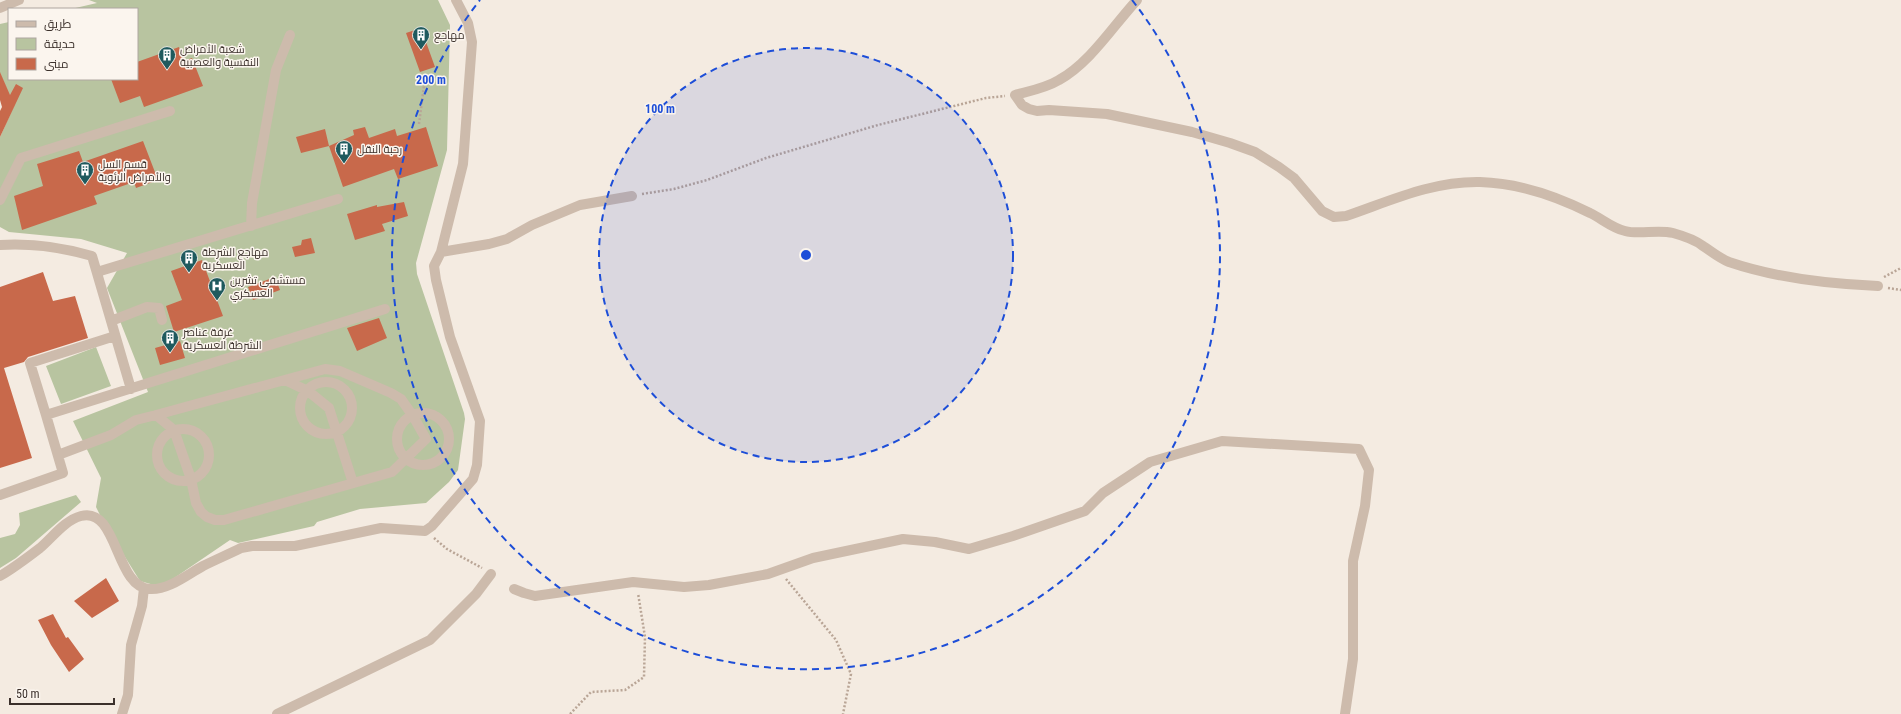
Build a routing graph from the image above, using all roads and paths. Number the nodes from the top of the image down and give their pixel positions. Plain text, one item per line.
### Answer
1 (19, 0) edge
2 (456, 0) edge
3 (1137, 0) edge
4 (0, 8) edge
5 (290, 36) dead end
6 (425, 78) dead end
7 (1015, 95) junction
8 (170, 111) dead end
9 (419, 124) dead end
10 (632, 196) joint
11 (338, 199) dead end
12 (0, 200) edge
13 (251, 226) junction
14 (0, 245) edge
15 (441, 252) junction
16 (1901, 268) edge
17 (97, 272) junction
18 (1878, 286) joint
19 (385, 309) dead end
20 (162, 320) dead end
21 (111, 321) junction
22 (116, 336) junction
23 (285, 380) junction
24 (131, 389) junction
25 (307, 390) junction
26 (46, 415) junction
27 (156, 415) junction
28 (412, 415) junction
29 (174, 430) junction
30 (337, 432) junction
31 (58, 455) junction
32 (406, 458) junction
33 (190, 479) junction
34 (353, 483) junction
35 (0, 495) edge
36 (425, 530) junction
37 (779, 571) junction
38 (491, 574) joint
39 (0, 576) edge
40 (637, 582) junction
41 (144, 588) junction
42 (514, 589) dead end
43 (122, 714) edge
44 (277, 714) edge
45 (570, 714) edge
46 (843, 714) edge
47 (1345, 714) edge

1 - 4 street
2 - 15 street
3 - 7 street
5 - 13 street
6 - 9 path
7 - 10 path
7 - 18 street
8 - 12 street
10 - 15 street
11 - 13 street
13 - 17 street
14 - 17 street
15 - 36 street
16 - 18 path
17 - 21 street
19 - 24 street
20 - 21 street
21 - 22 street
22 - 24 street
22 - 26 street
23 - 25 street
23 - 27 street
23 - 28 street
24 - 26 street
25 - 30 street
25 - 30 street
25 - 30 street
26 - 31 street
27 - 29 street
27 - 31 street
28 - 32 street
28 - 32 street
28 - 32 street
29 - 33 street
29 - 33 street
29 - 33 street
30 - 34 street
31 - 35 street
32 - 34 street
33 - 34 street
36 - 38 path
36 - 41 street
37 - 40 street
37 - 46 path
37 - 47 street
38 - 44 street
39 - 41 street
40 - 42 street
40 - 45 path
41 - 43 street

